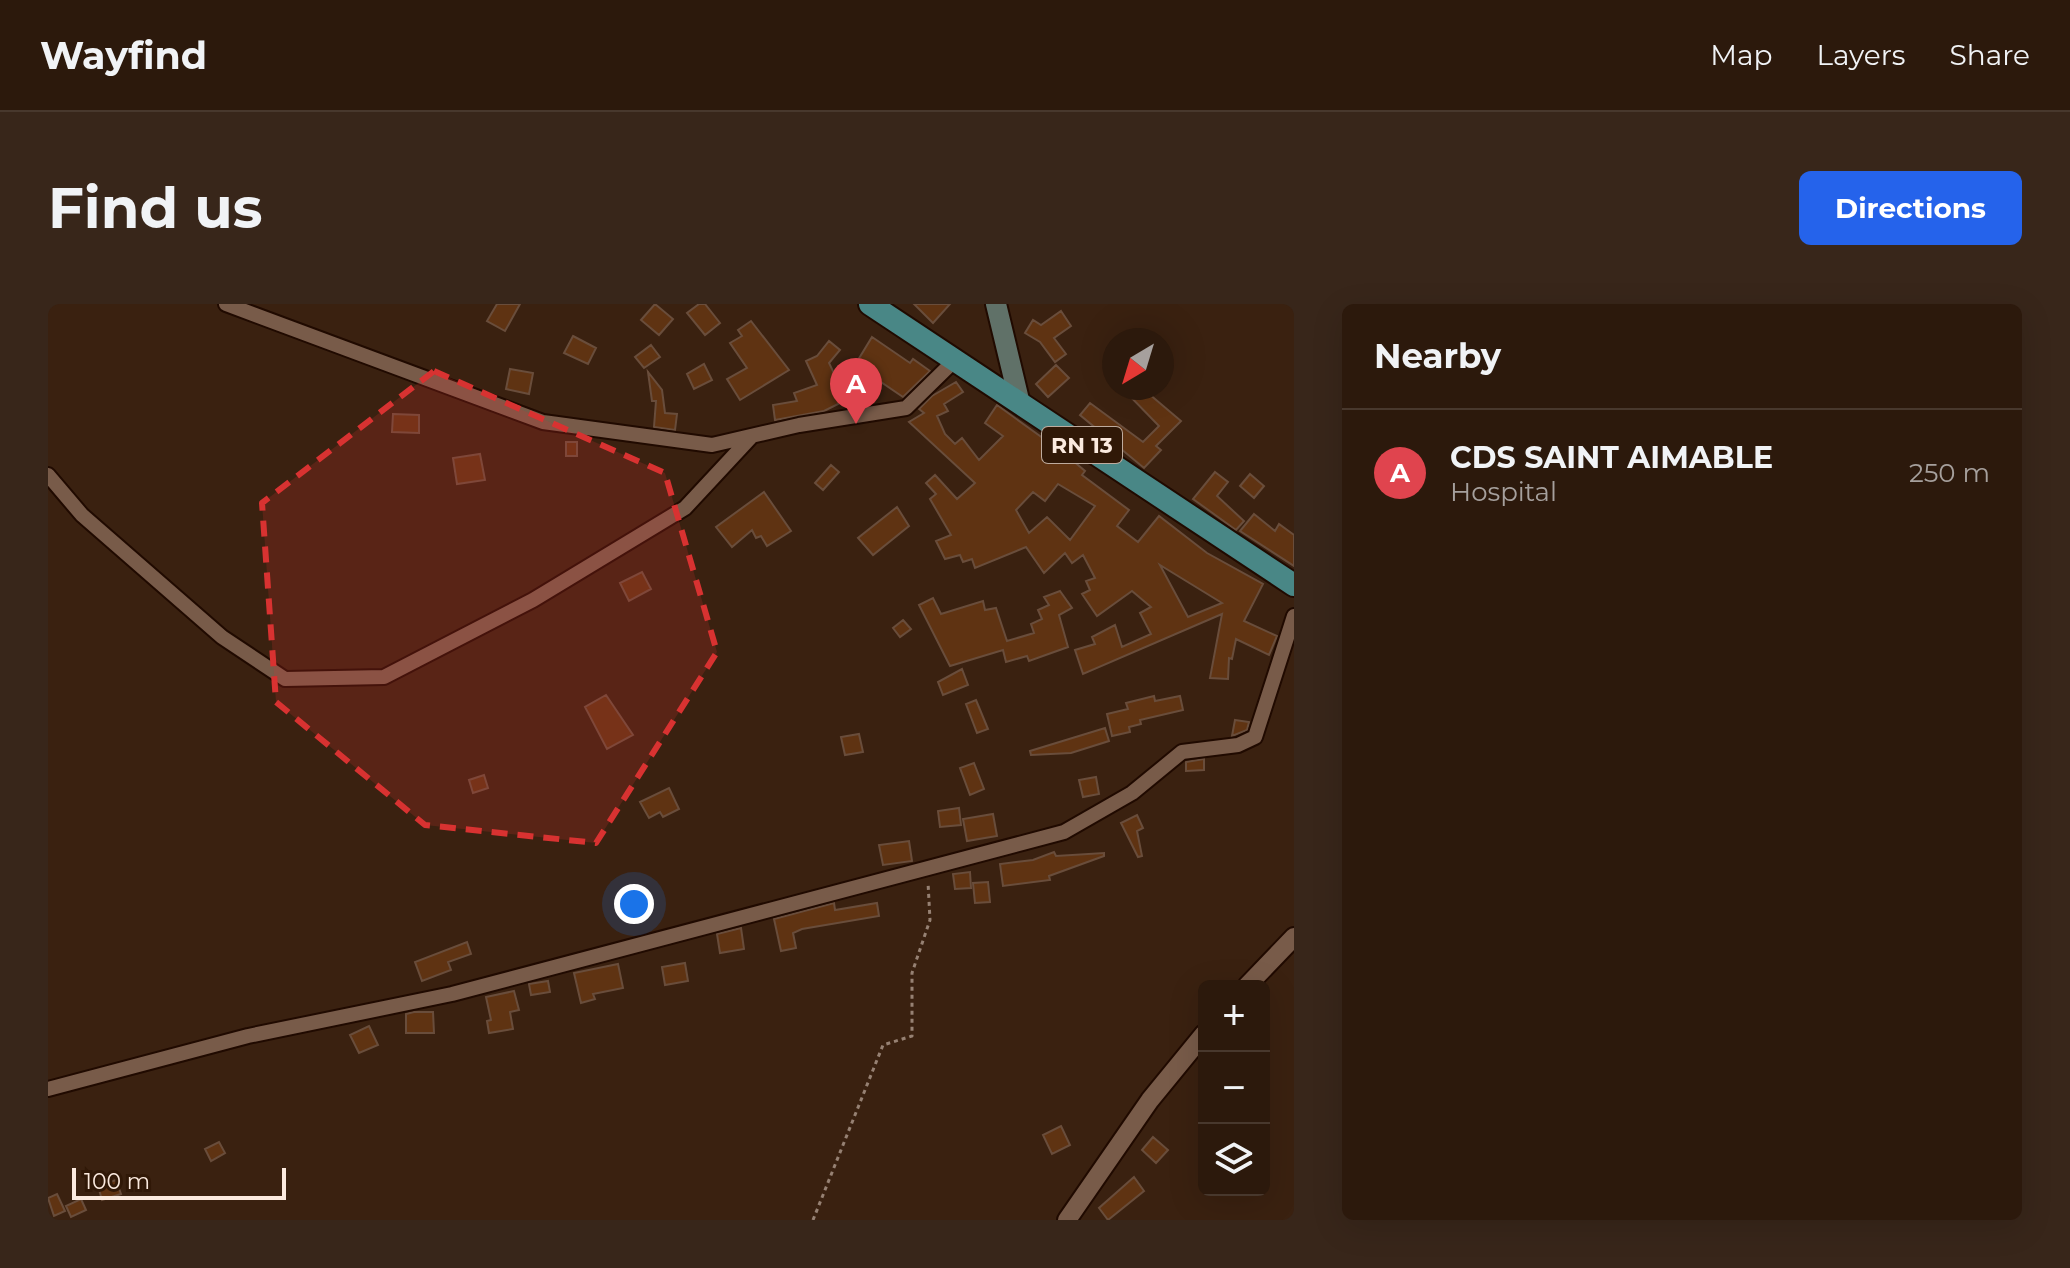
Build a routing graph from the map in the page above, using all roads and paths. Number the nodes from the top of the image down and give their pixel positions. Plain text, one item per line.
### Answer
1 (226, 304) edge
2 (870, 304) edge
3 (996, 304) edge
4 (954, 361) junction
5 (1020, 404) junction
6 (752, 436) junction
7 (48, 475) edge
8 (1294, 585) edge
9 (1294, 616) edge
10 (928, 868) junction
11 (1294, 937) edge
12 (1253, 980) edge
13 (1198, 1041) edge
14 (48, 1089) edge
15 (813, 1220) edge
16 (1067, 1220) edge

1 - 6 street
2 - 4 main road, RN 13
3 - 5 main road
4 - 5 main road, RN 13
4 - 6 street
5 - 8 main road, RN 13
6 - 7 street
9 - 10 street
10 - 14 street
10 - 15 path
11 - 12 street
13 - 16 street

